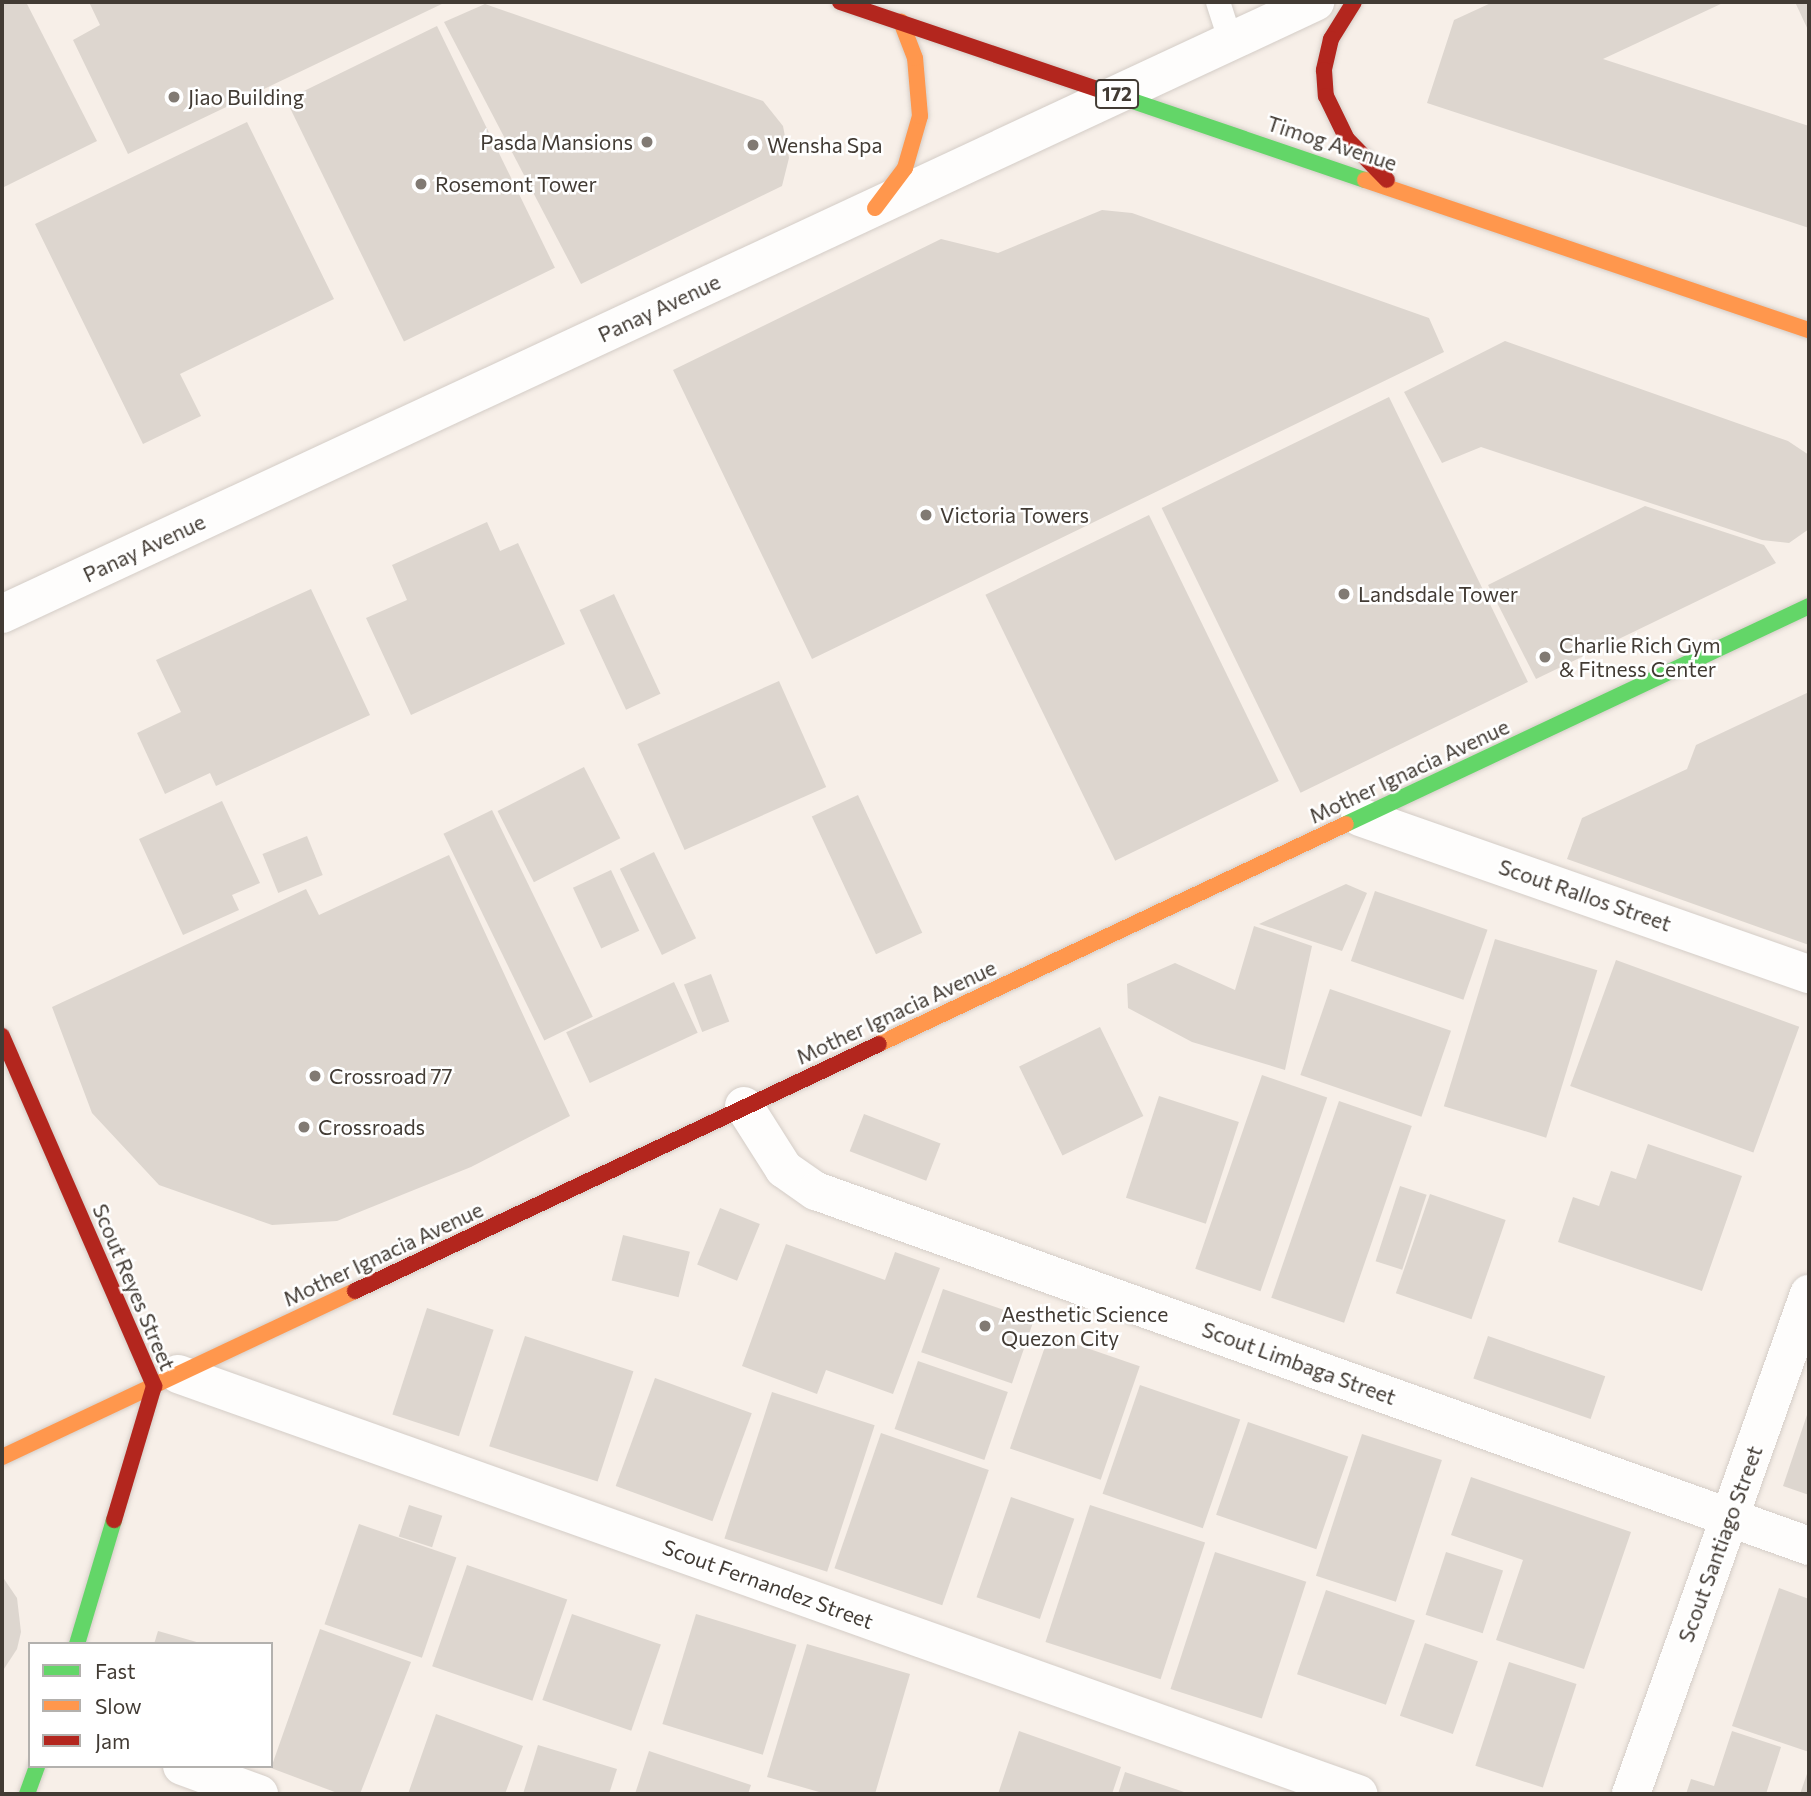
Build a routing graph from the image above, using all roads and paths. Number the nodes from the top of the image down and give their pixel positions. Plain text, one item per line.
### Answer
1 (839, 2) edge
2 (1219, 2) edge
3 (1315, 2) edge
4 (1354, 2) edge
5 (901, 22) junction
6 (1231, 42) junction
7 (1120, 95) junction
8 (1393, 186) junction
9 (875, 208) junction
10 (1809, 330) edge
11 (1809, 606) edge
12 (2, 614) edge
13 (1360, 817) junction
14 (1809, 974) edge
15 (2, 1036) edge
16 (744, 1106) junction
17 (1809, 1294) edge
18 (166, 1380) junction
19 (2, 1457) edge
20 (1730, 1517) junction
21 (1809, 1546) edge
22 (79, 1642) edge
23 (36, 1768) edge
24 (188, 1768) edge
25 (27, 1794) edge
26 (260, 1794) edge
27 (1358, 1794) edge
28 (1631, 1794) edge

1 - 5 street, Timog Avenue / 172
2 - 6 lane
3 - 6 street, Panay Avenue
4 - 8 street
5 - 7 street, Timog Avenue / 172
5 - 9 street
6 - 7 street, Panay Avenue
7 - 8 street, Timog Avenue / 172
7 - 9 street, Panay Avenue
8 - 10 street, Timog Avenue / 172
9 - 12 street, Panay Avenue
11 - 13 street, Mother Ignacia Avenue
13 - 14 street, Scout Rallos Street
13 - 16 street, Mother Ignacia Avenue
15 - 18 street, Scout Reyes Street
16 - 18 street, Mother Ignacia Avenue
16 - 20 street, Scout Limbaga Street
17 - 20 street, Scout Santiago Street
18 - 19 street, Mother Ignacia Avenue
18 - 22 street, Scout Reyes Street
18 - 27 street, Scout Fernandez Street
20 - 21 street, Scout Limbaga Street
20 - 28 street, Scout Santiago Street
23 - 25 street
24 - 26 street

